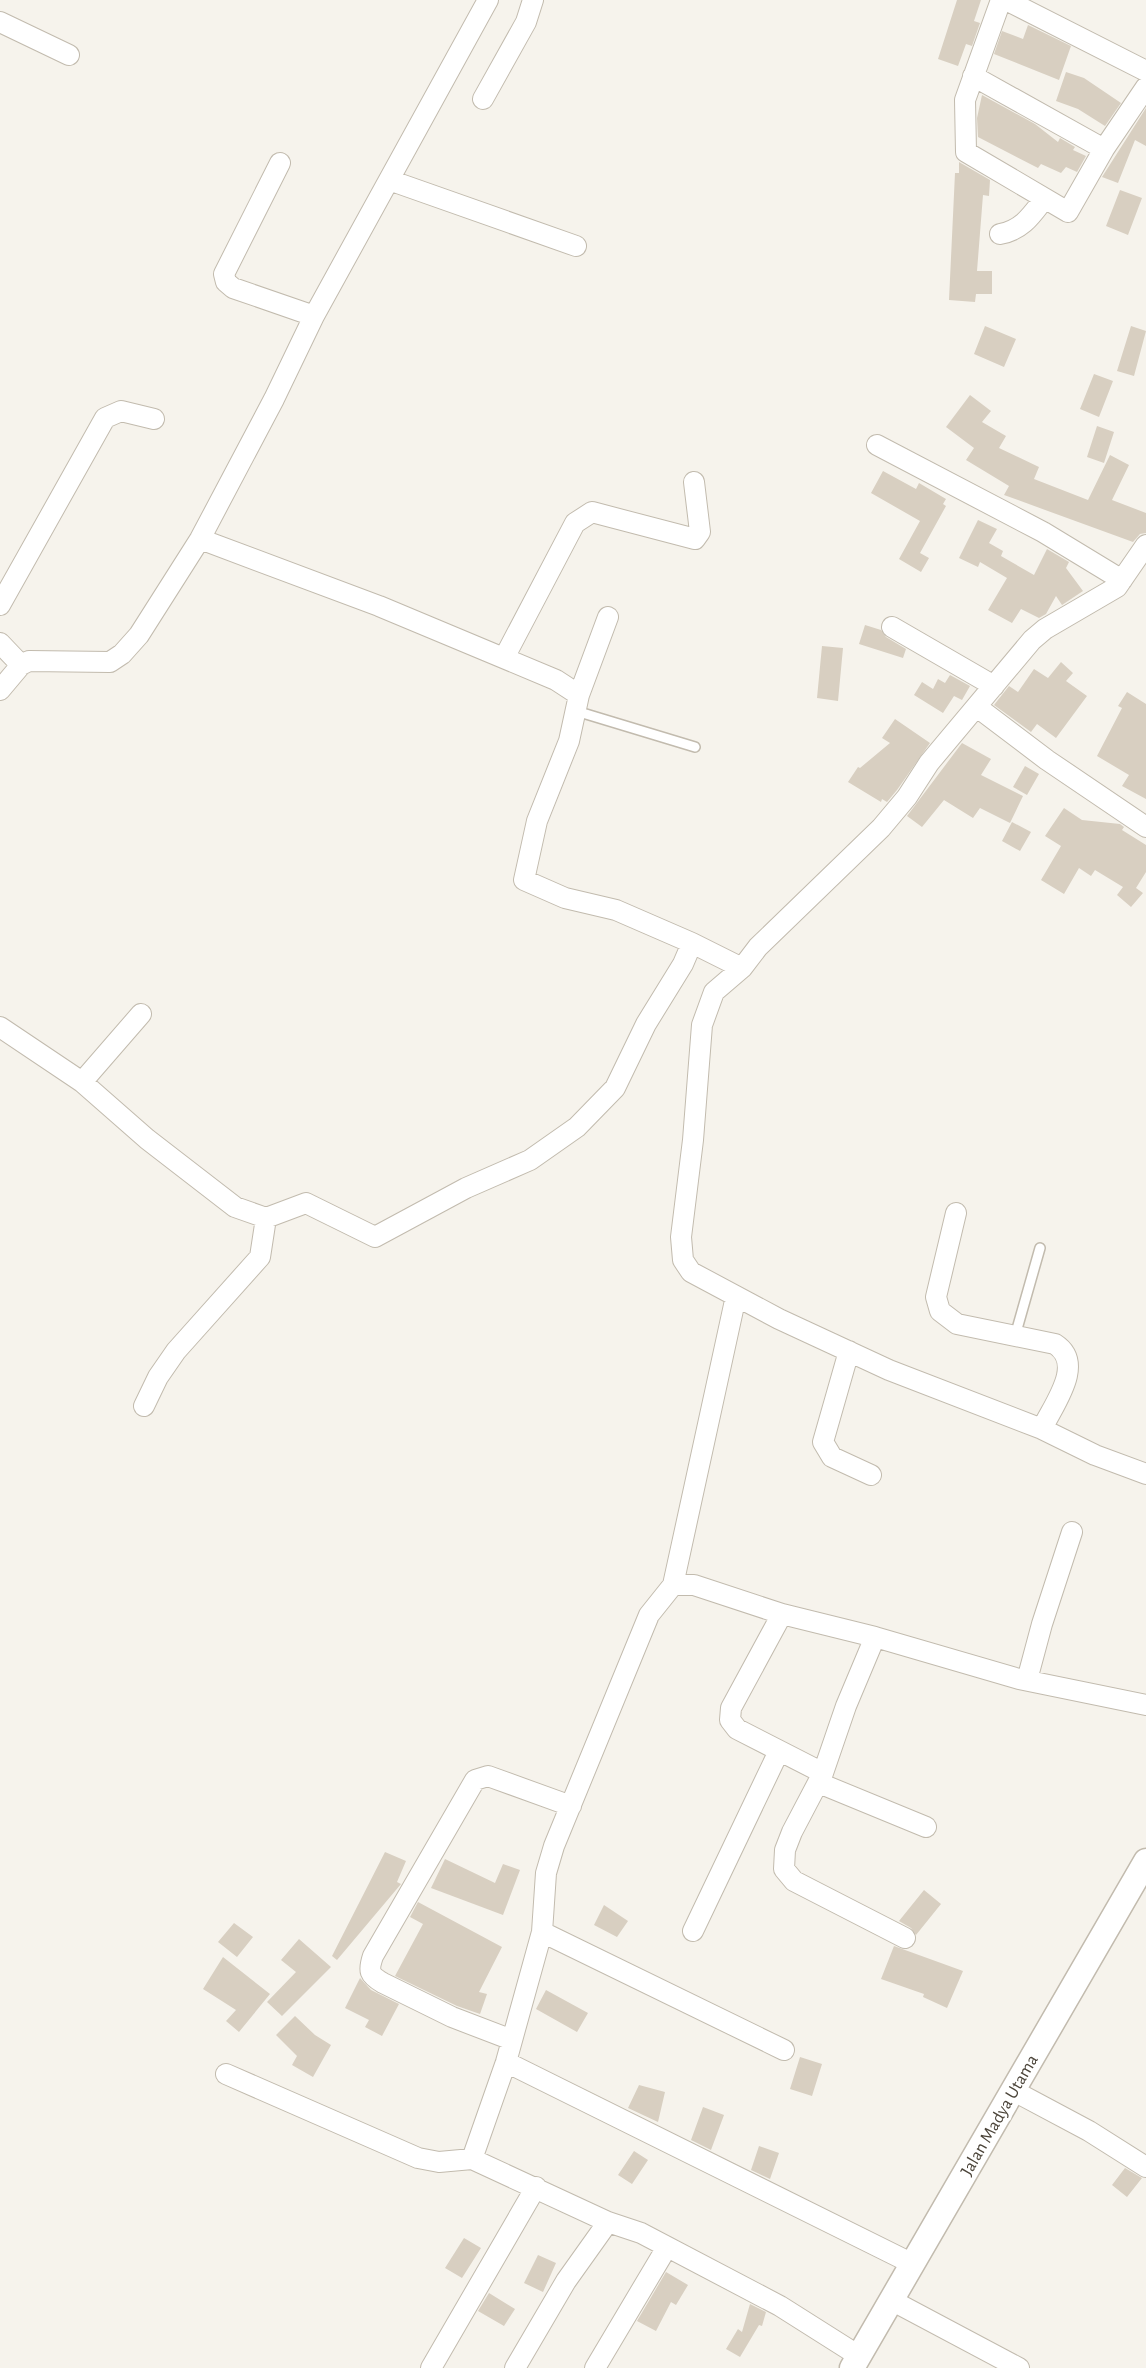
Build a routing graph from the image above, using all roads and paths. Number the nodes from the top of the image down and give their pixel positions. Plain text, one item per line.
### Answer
1 (489, 0) edge
2 (533, 0) edge
3 (1001, 0) edge
4 (1006, 0) edge
5 (0, 22) edge
6 (69, 55) dead end
7 (1146, 72) edge
8 (974, 76) junction
9 (1146, 87) edge
10 (483, 99) dead end
11 (1104, 149) junction
12 (280, 163) dead end
13 (389, 180) junction
14 (1044, 199) junction
15 (1000, 234) dead end
16 (576, 246) dead end
17 (314, 316) junction
18 (154, 419) dead end
19 (877, 446) dead end
20 (694, 482) dead end
21 (200, 539) junction
22 (1146, 545) edge
23 (1122, 580) junction
24 (0, 605) edge
25 (608, 617) dead end
26 (892, 627) dead end
27 (0, 643) edge
28 (504, 658) junction
29 (21, 665) junction
30 (994, 686) junction
31 (0, 690) edge
32 (577, 703) junction
33 (977, 707) junction
34 (695, 747) dead end
35 (1146, 827) edge
36 (692, 943) junction
37 (739, 965) junction
38 (141, 1014) dead end
39 (0, 1027) edge
40 (82, 1082) junction
41 (956, 1213) dead end
42 (266, 1218) junction
43 (1040, 1248) dead end
44 (736, 1296) junction
45 (1015, 1336) junction
46 (849, 1351) junction
47 (144, 1406) dead end
48 (1042, 1429) junction
49 (1146, 1474) edge
50 (871, 1475) dead end
51 (1072, 1533) dead end
52 (673, 1585) junction
53 (782, 1614) junction
54 (875, 1637) junction
55 (1027, 1680) junction
56 (1146, 1705) edge
57 (779, 1751) junction
58 (821, 1778) junction
59 (571, 1806) junction
60 (926, 1827) dead end
61 (1146, 1861) edge
62 (693, 1931) dead end
63 (542, 1932) junction
64 (905, 1938) dead end
65 (512, 2040) junction
66 (784, 2050) dead end
67 (506, 2061) junction
68 (226, 2074) dead end
69 (1014, 2091) junction
70 (472, 2159) junction
71 (1146, 2167) edge
72 (536, 2187) junction
73 (608, 2222) junction
74 (667, 2247) junction
75 (913, 2264) junction
76 (891, 2300) junction
77 (855, 2362) edge
78 (430, 2368) edge
79 (515, 2368) edge
80 (595, 2368) edge
81 (1019, 2368) edge

1 - 13 street
2 - 10 street
3 - 8 street
4 - 7 street
5 - 6 street
8 - 11 street
8 - 14 street
9 - 11 street
11 - 14 street
12 - 17 street
13 - 16 street
13 - 17 street
14 - 15 street
17 - 21 street
18 - 24 street
19 - 23 street
20 - 28 street
21 - 28 street
21 - 29 street
22 - 23 street
23 - 30 street
25 - 32 street
26 - 30 street
27 - 29 street
28 - 32 street
29 - 31 street
30 - 33 street
32 - 34 lane
32 - 36 street
33 - 35 street
33 - 37 street
36 - 37 street
36 - 42 street
37 - 44 street
38 - 40 street
39 - 40 street
40 - 42 street
41 - 45 street
42 - 47 street
43 - 45 lane
44 - 46 street
44 - 52 street
45 - 48 street
46 - 48 street
46 - 50 street
48 - 49 street
51 - 55 street
52 - 53 street
52 - 59 street
53 - 54 street
53 - 57 street
54 - 55 street
54 - 58 street
55 - 56 street
57 - 58 street
57 - 62 street
58 - 60 street
58 - 64 street
59 - 63 street
59 - 65 street
61 - 69 street, Jalan Madya Utama
63 - 65 street
63 - 66 street
65 - 67 street
67 - 70 street
67 - 75 street
68 - 70 street
69 - 71 street
69 - 75 street, Jalan Madya Utama
70 - 72 street
72 - 73 street
72 - 78 street
73 - 74 street
73 - 79 street
74 - 77 street
74 - 80 street
75 - 76 street, Jalan Madya Utama
76 - 77 street, Jalan Madya Utama
76 - 81 street

